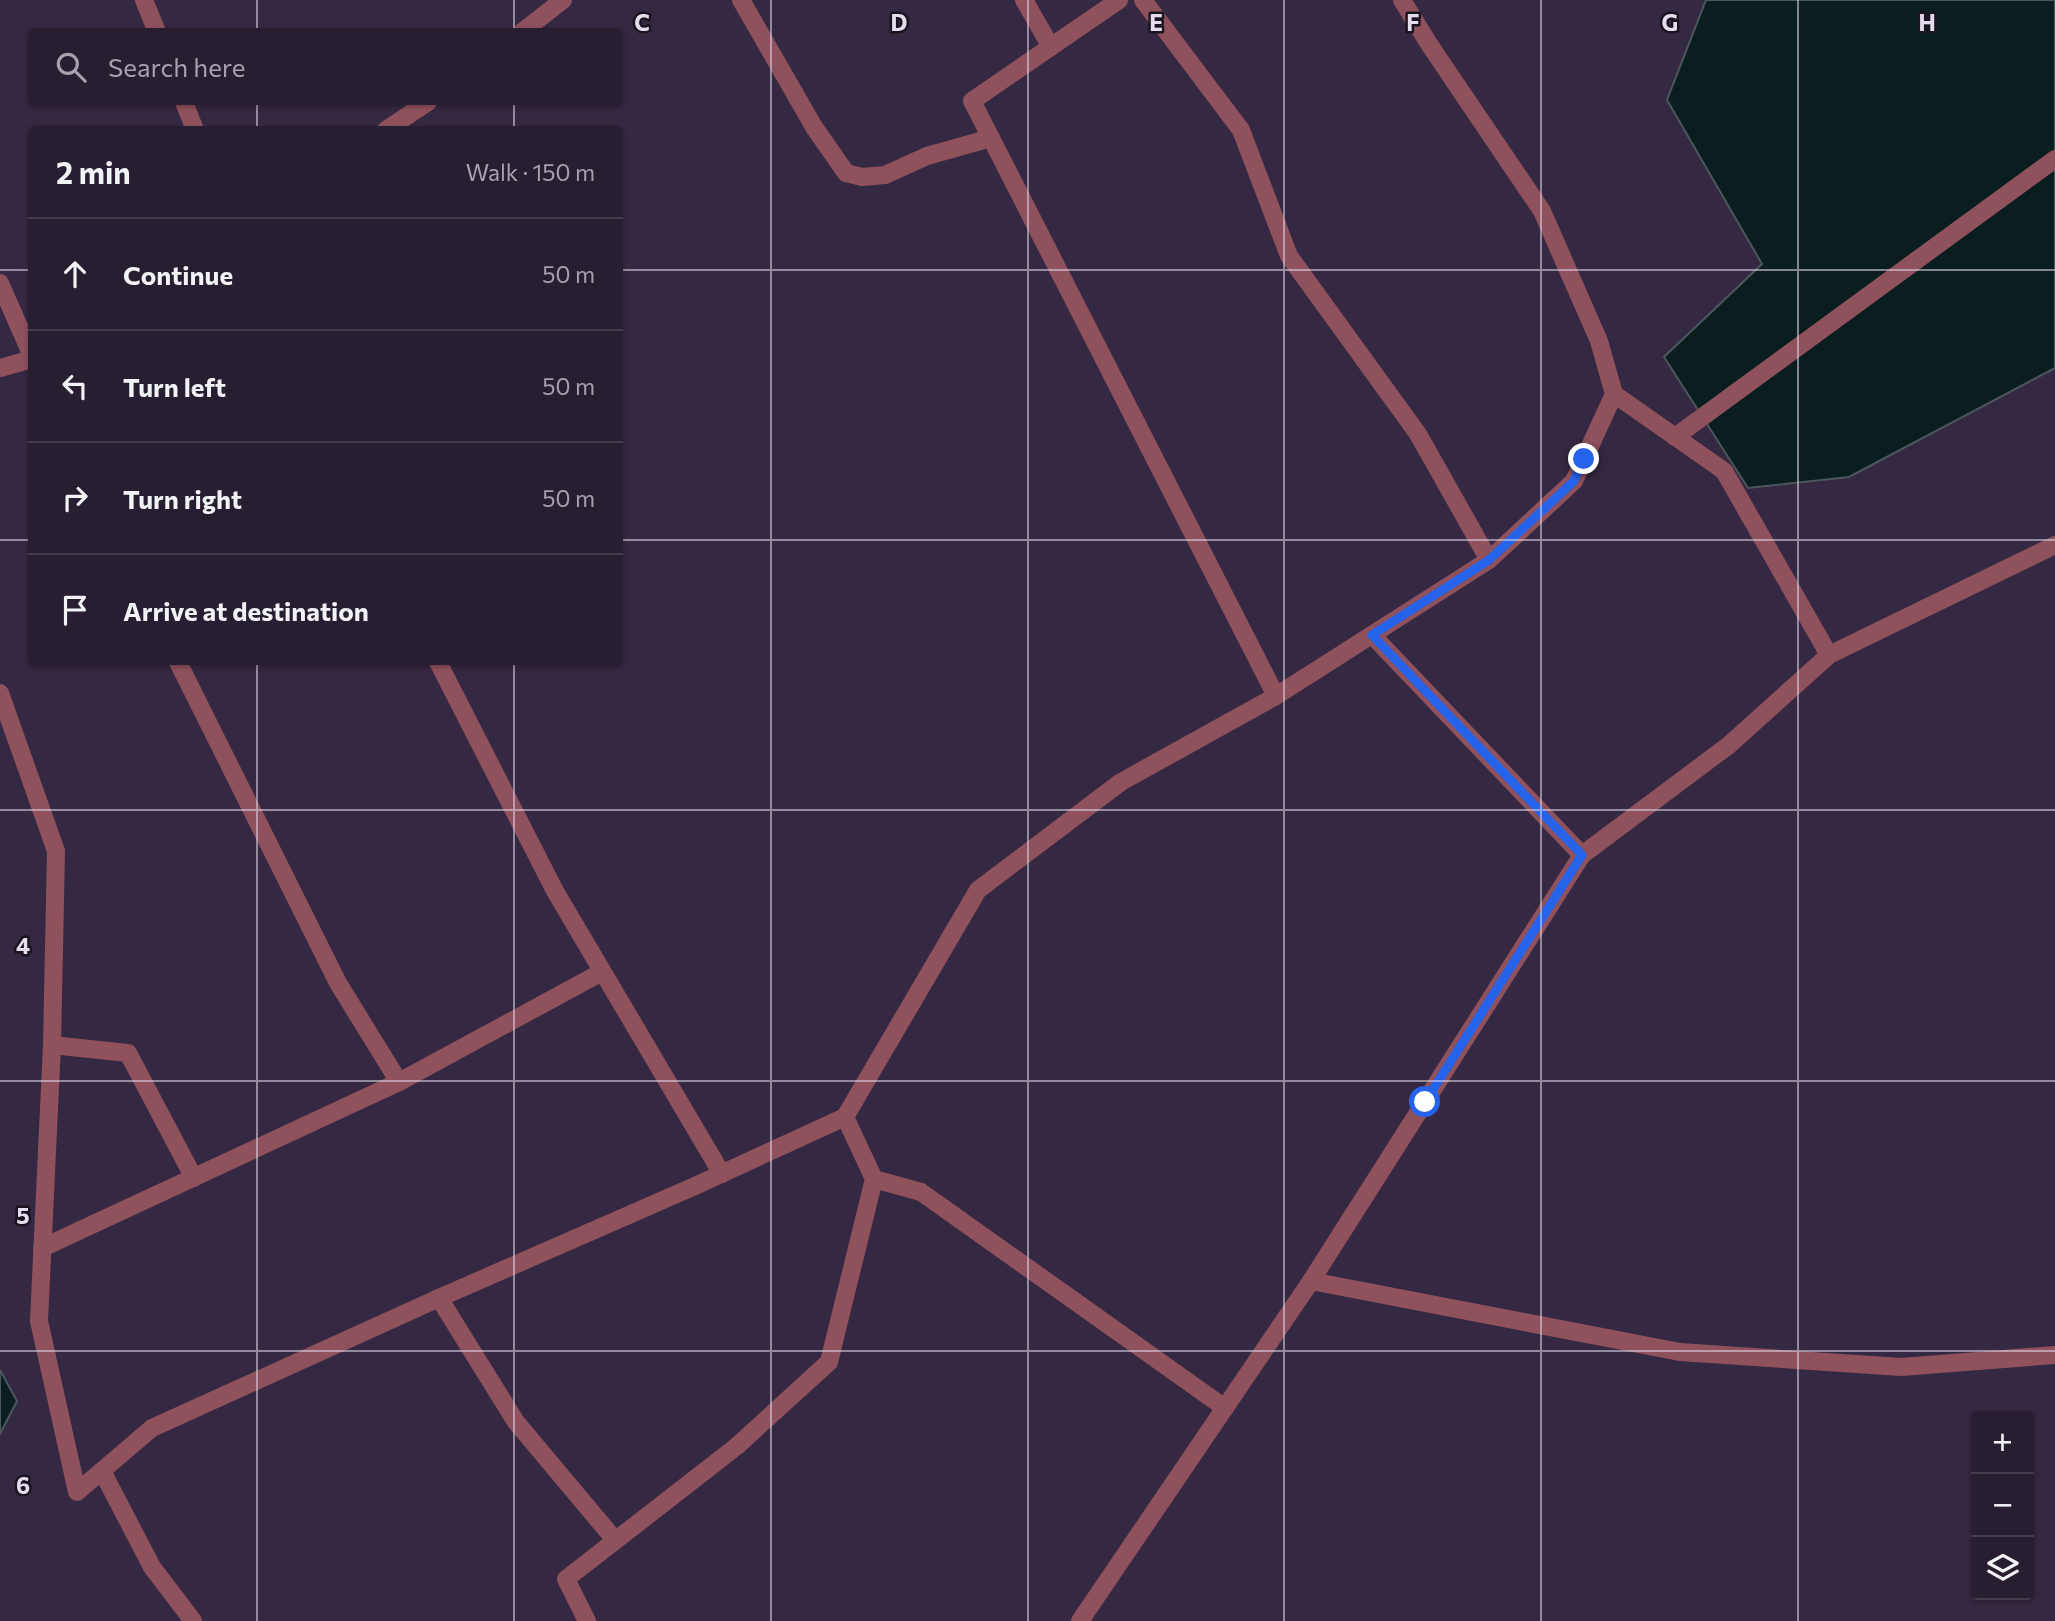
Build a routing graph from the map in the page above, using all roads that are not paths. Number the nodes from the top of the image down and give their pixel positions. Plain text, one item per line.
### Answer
1 (144, 0) edge
2 (563, 0) edge
3 (741, 0) edge
4 (1024, 0) edge
5 (1119, 0) edge
6 (1143, 0) edge
7 (1402, 0) edge
8 (154, 28) edge
9 (527, 28) edge
10 (1051, 47) junction
11 (185, 105) edge
12 (424, 105) edge
13 (193, 126) edge
14 (392, 126) edge
15 (991, 138) junction
16 (2055, 159) edge
17 (0, 283) edge
18 (24, 318) edge
19 (28, 338) edge
20 (28, 358) edge
21 (0, 368) edge
22 (1614, 394) junction
23 (1675, 437) junction
24 (2055, 545) edge
25 (1489, 560) junction
26 (1372, 635) junction
27 (1829, 655) junction
28 (179, 665) edge
29 (440, 665) edge
30 (0, 693) edge
31 (1276, 696) junction
32 (1582, 855) junction
33 (602, 972) junction
34 (52, 1045) junction
35 (399, 1082) junction
36 (845, 1117) junction
37 (722, 1174) junction
38 (194, 1178) junction
39 (874, 1179) junction
40 (42, 1248) junction
41 (1311, 1281) junction
42 (439, 1298) junction
43 (2055, 1355) edge
44 (1224, 1408) junction
45 (102, 1471) junction
46 (615, 1540) junction
47 (193, 1621) edge
48 (587, 1621) edge
49 (1080, 1621) edge

1 - 8 street
2 - 9 street
3 - 15 street
4 - 10 street
5 - 10 street
6 - 25 street
7 - 22 street
10 - 15 street
11 - 13 street
12 - 14 street
15 - 31 street
16 - 23 street
17 - 18 street
18 - 19 street
20 - 21 street
22 - 23 street
22 - 25 street
23 - 27 street
24 - 27 street
25 - 26 street
26 - 31 street
26 - 32 street
27 - 32 street
28 - 35 street
29 - 33 street
30 - 34 street
31 - 36 street
32 - 41 street
33 - 35 street
33 - 37 street
34 - 38 street
34 - 40 street
35 - 38 street
36 - 37 street
36 - 39 street
37 - 42 street
38 - 40 street
39 - 44 street
39 - 46 street
40 - 45 street
41 - 43 street
41 - 44 street
42 - 45 street
42 - 46 street
44 - 49 street
45 - 47 street
46 - 48 street

